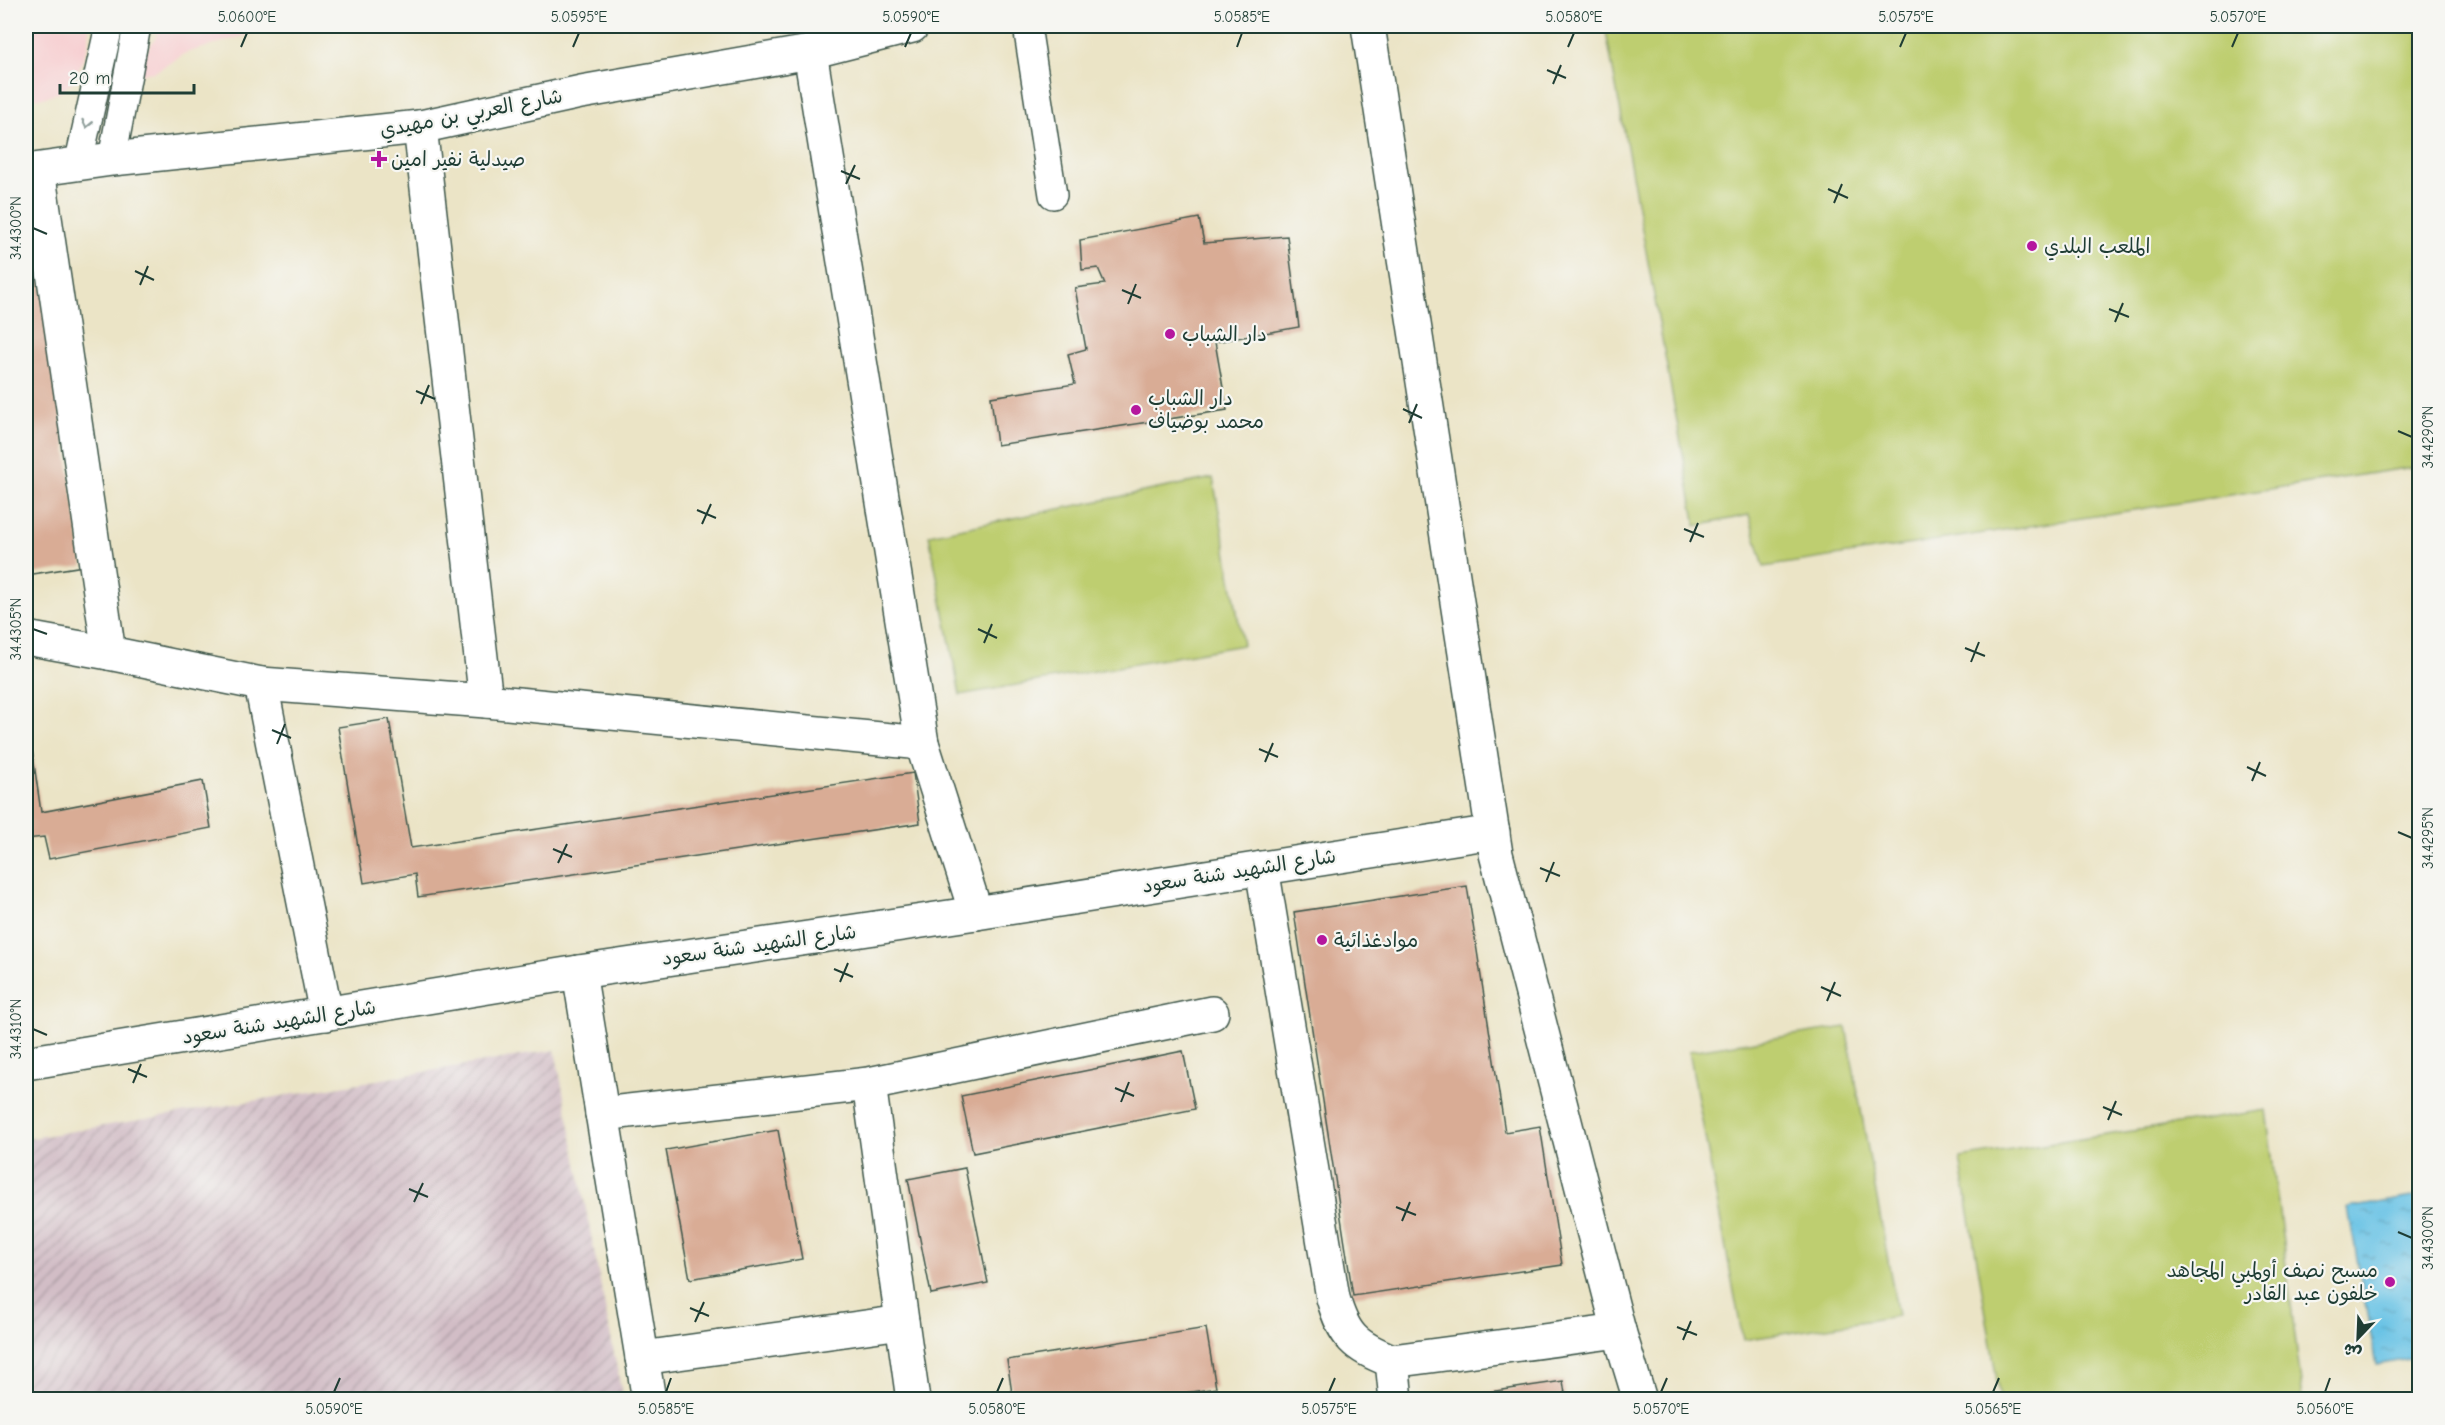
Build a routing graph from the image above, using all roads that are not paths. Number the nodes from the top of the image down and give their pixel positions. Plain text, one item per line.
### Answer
1 (109, 26) edge
2 (137, 26) edge
3 (912, 26) edge
4 (1027, 26) edge
5 (1368, 26) edge
6 (810, 52) junction
7 (420, 127) junction
8 (112, 159) junction
9 (78, 165) junction
10 (32, 170) edge
11 (1053, 195) dead end
12 (26, 639) edge
13 (109, 653) junction
14 (261, 684) junction
15 (486, 701) junction
16 (922, 743) junction
17 (1493, 832) junction
18 (1262, 868) junction
19 (976, 913) junction
20 (579, 972) junction
21 (1212, 1013) dead end
22 (326, 1014) junction
23 (26, 1063) edge
24 (869, 1084) junction
25 (602, 1114) junction
26 (902, 1322) junction
27 (1619, 1330) junction
28 (642, 1358) junction
29 (1392, 1361) junction
30 (649, 1400) edge
31 (913, 1400) edge
32 (1396, 1400) edge
33 (1640, 1400) edge

1 -> 9 lane
2 - 8 lane
3 - 6 street, شارع العربي بن مهيدي
4 - 11 lane
5 - 17 street
6 - 7 street, شارع العربي بن مهيدي
6 - 16 street
7 - 8 street, شارع العربي بن مهيدي
7 - 15 street
8 - 9 street, شارع العربي بن مهيدي
9 - 10 street, شارع العربي بن مهيدي
10 - 13 street
12 - 13 street
13 - 14 street
14 - 15 street
14 - 22 street
15 - 16 street
16 - 19 street
17 - 18 street, شارع الشهيد شنة سعود
17 - 27 street
18 - 19 street, شارع الشهيد شنة سعود
18 - 29 street
19 - 20 street, شارع الشهيد شنة سعود
20 - 22 street, شارع الشهيد شنة سعود
20 - 25 street
21 - 24 street
22 - 23 street, شارع الشهيد شنة سعود
24 - 25 street
24 - 26 street
25 - 28 street
26 - 28 street
26 - 31 street
27 - 29 street
27 - 33 street
28 - 30 street
29 - 32 street

